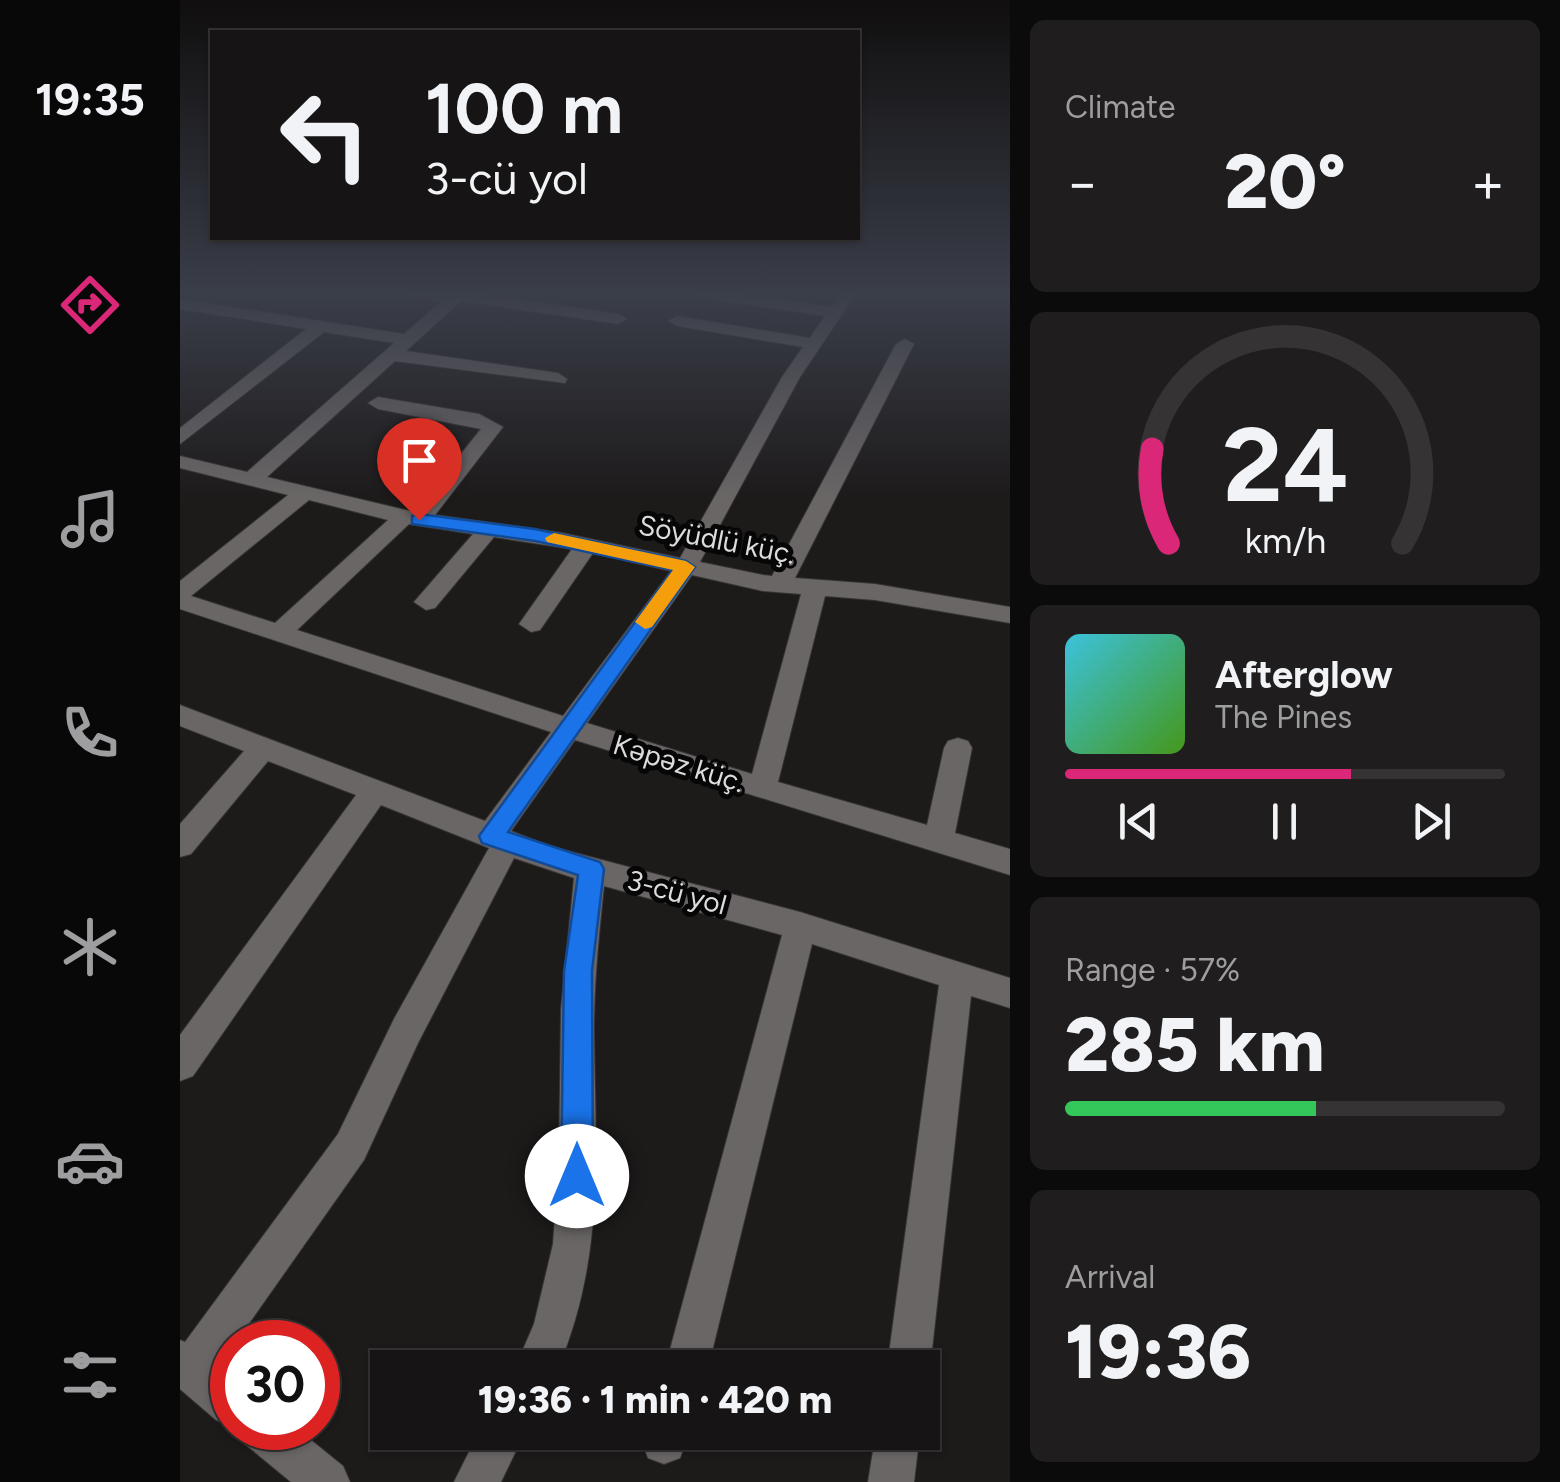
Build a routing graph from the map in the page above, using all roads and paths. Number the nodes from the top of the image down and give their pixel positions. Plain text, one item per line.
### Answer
1 (276, 361) edge
2 (386, 361) edge
3 (435, 361) edge
4 (802, 361) edge
5 (896, 361) edge
6 (558, 379) dead end
7 (378, 403) dead end
8 (180, 438) edge
9 (183, 465) edge
10 (251, 480) junction
11 (304, 494) junction
12 (411, 519) junction
13 (490, 528) junction
14 (587, 545) junction
15 (686, 567) junction
16 (781, 585) junction
17 (815, 587) junction
18 (180, 592) edge
19 (180, 600) edge
20 (426, 602) dead end
21 (1010, 615) edge
22 (531, 624) dead end
23 (278, 634) junction
24 (180, 715) edge
25 (567, 728) junction
26 (958, 748) dead end
27 (262, 749) junction
28 (762, 788) junction
29 (375, 792) junction
30 (499, 840) junction
31 (939, 841) junction
32 (180, 845) edge
33 (1010, 862) edge
34 (591, 869) junction
35 (800, 926) junction
36 (957, 976) junction
37 (1010, 993) edge
38 (180, 1064) edge
39 (543, 1350) edge
40 (691, 1350) edge
41 (910, 1350) edge
42 (185, 1365) edge
43 (210, 1386) edge
44 (287, 1450) edge
45 (494, 1450) edge
46 (895, 1450) edge
47 (326, 1482) edge
48 (477, 1482) edge
49 (890, 1482) edge

1 - 8 street
2 - 10 street
3 - 6 street
4 - 15 street
5 - 16 street
7 - 12 street
9 - 10 street, Söyüdlü küç.
10 - 11 street, Söyüdlü küç.
11 - 12 street, Söyüdlü küç.
11 - 18 street
12 - 13 street, Söyüdlü küç.
12 - 23 street
13 - 14 street, Söyüdlü küç.
13 - 20 street
14 - 15 street, Söyüdlü küç.
14 - 22 street
15 - 16 street, Söyüdlü küç.
15 - 25 street
16 - 17 street, Söyüdlü küç.
17 - 21 street, Söyüdlü küç.
17 - 28 street
19 - 23 street, Kəpəz küç.
23 - 25 street, Kəpəz küç.
24 - 27 street, 3-cü yol
25 - 28 street, Kəpəz küç.
25 - 30 street
26 - 31 street
27 - 29 street, 3-cü yol
27 - 32 street
28 - 31 street, Kəpəz küç.
29 - 30 street, 3-cü yol
29 - 38 street
30 - 34 street, 3-cü yol
30 - 42 street
31 - 33 street, Kəpəz küç.
34 - 35 street, 3-cü yol
34 - 39 street
35 - 36 street, 3-cü yol
35 - 40 street
36 - 37 street, 3-cü yol
36 - 41 street
42 - 43 street
44 - 47 street
45 - 48 street
46 - 49 street

